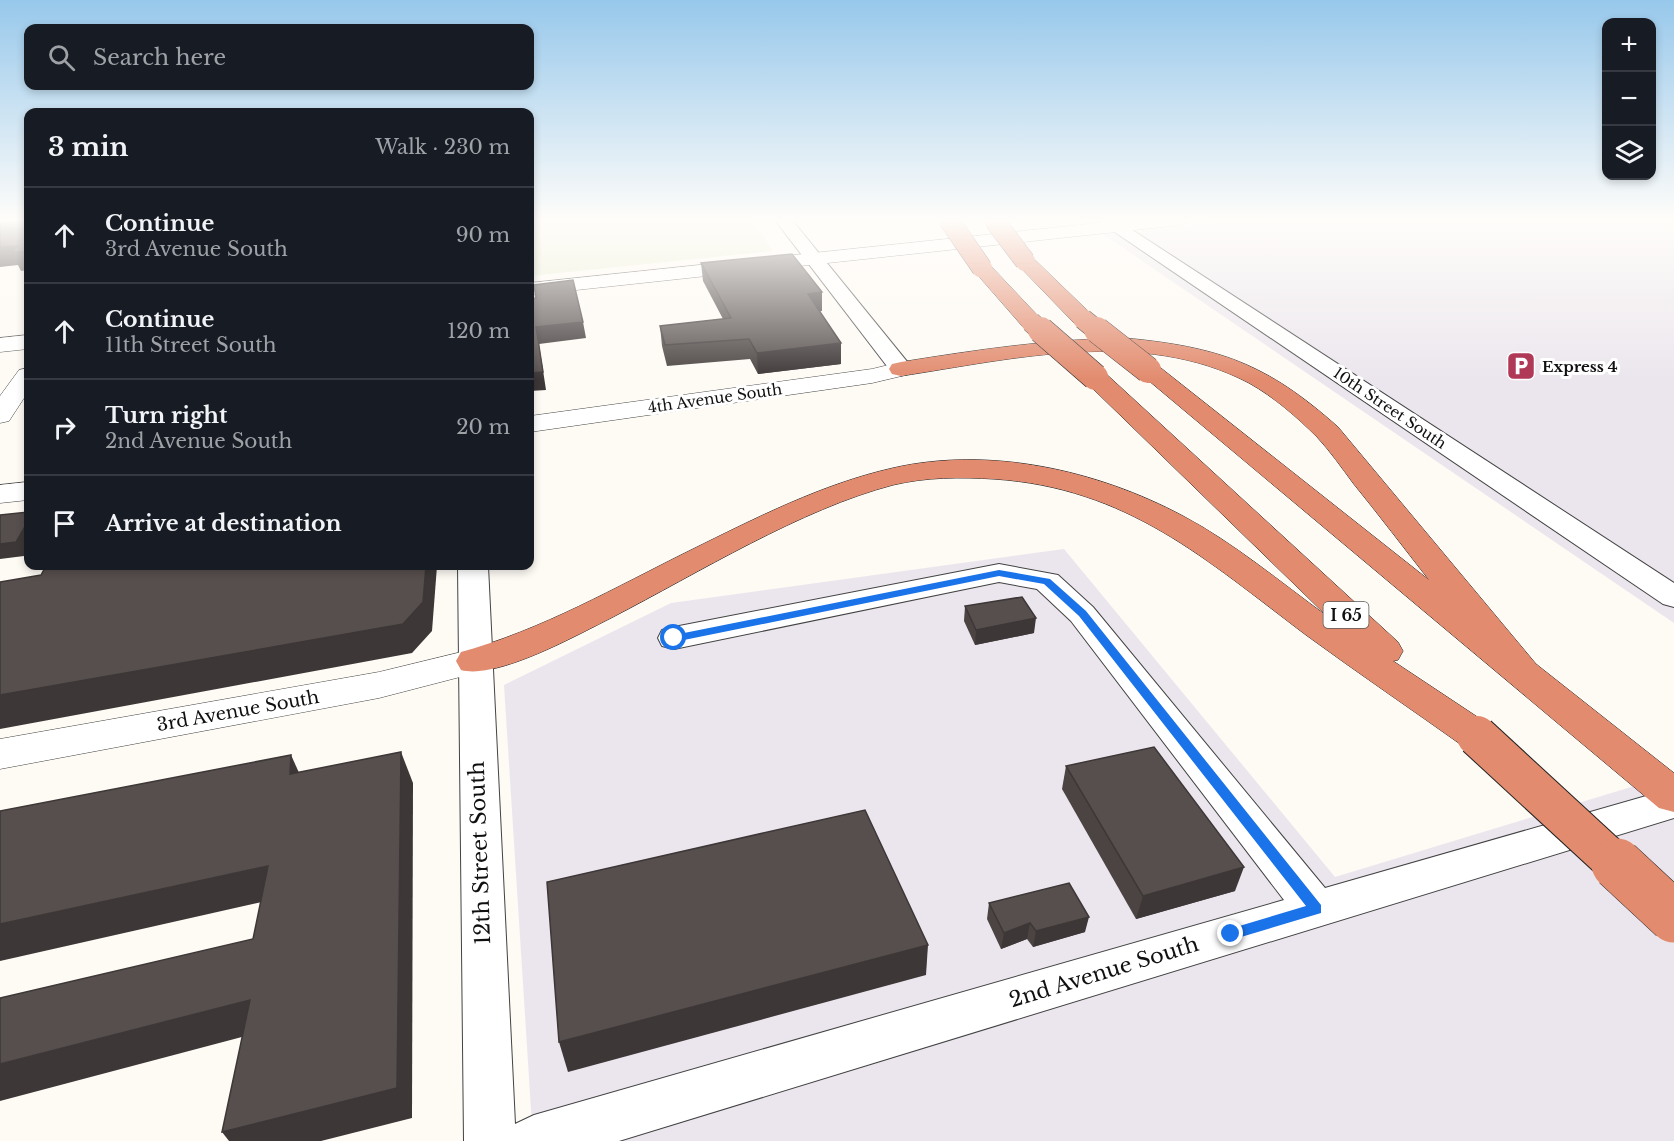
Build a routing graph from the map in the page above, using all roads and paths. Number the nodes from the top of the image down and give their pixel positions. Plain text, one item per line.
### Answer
1 (679, 273) edge
2 (824, 273) edge
3 (987, 273) edge
4 (1037, 273) edge
5 (1184, 273) edge
6 (534, 289) edge
7 (24, 342) edge
8 (0, 345) edge
9 (900, 369) junction
10 (24, 381) edge
11 (0, 415) edge
12 (534, 423) edge
13 (24, 491) edge
14 (0, 494) edge
15 (473, 570) edge
16 (1674, 597) edge
17 (674, 638) dead end
18 (474, 661) junction
19 (1524, 674) junction
20 (1477, 736) junction
21 (0, 754) edge
22 (1674, 796) edge
23 (1674, 803) edge
24 (1316, 909) junction
25 (1674, 917) edge
26 (490, 1141) edge
27 (534, 1141) edge

1 - 6 street
2 - 9 street
3 - 20 highway, I 65, bridge
4 - 19 highway, bridge
5 - 16 street, 10th Street South
7 - 8 street
9 - 12 street, 4th Avenue South
9 - 19 highway
10 - 11 street
13 - 14 street
15 - 18 street, 12th Street South
17 - 24 street
18 - 20 highway
18 - 21 street, 3rd Avenue South
18 - 26 street, 12th Street South
19 - 22 highway
20 - 25 highway, I 65, bridge
23 - 24 street, 2nd Avenue South
24 - 27 street, 2nd Avenue South

